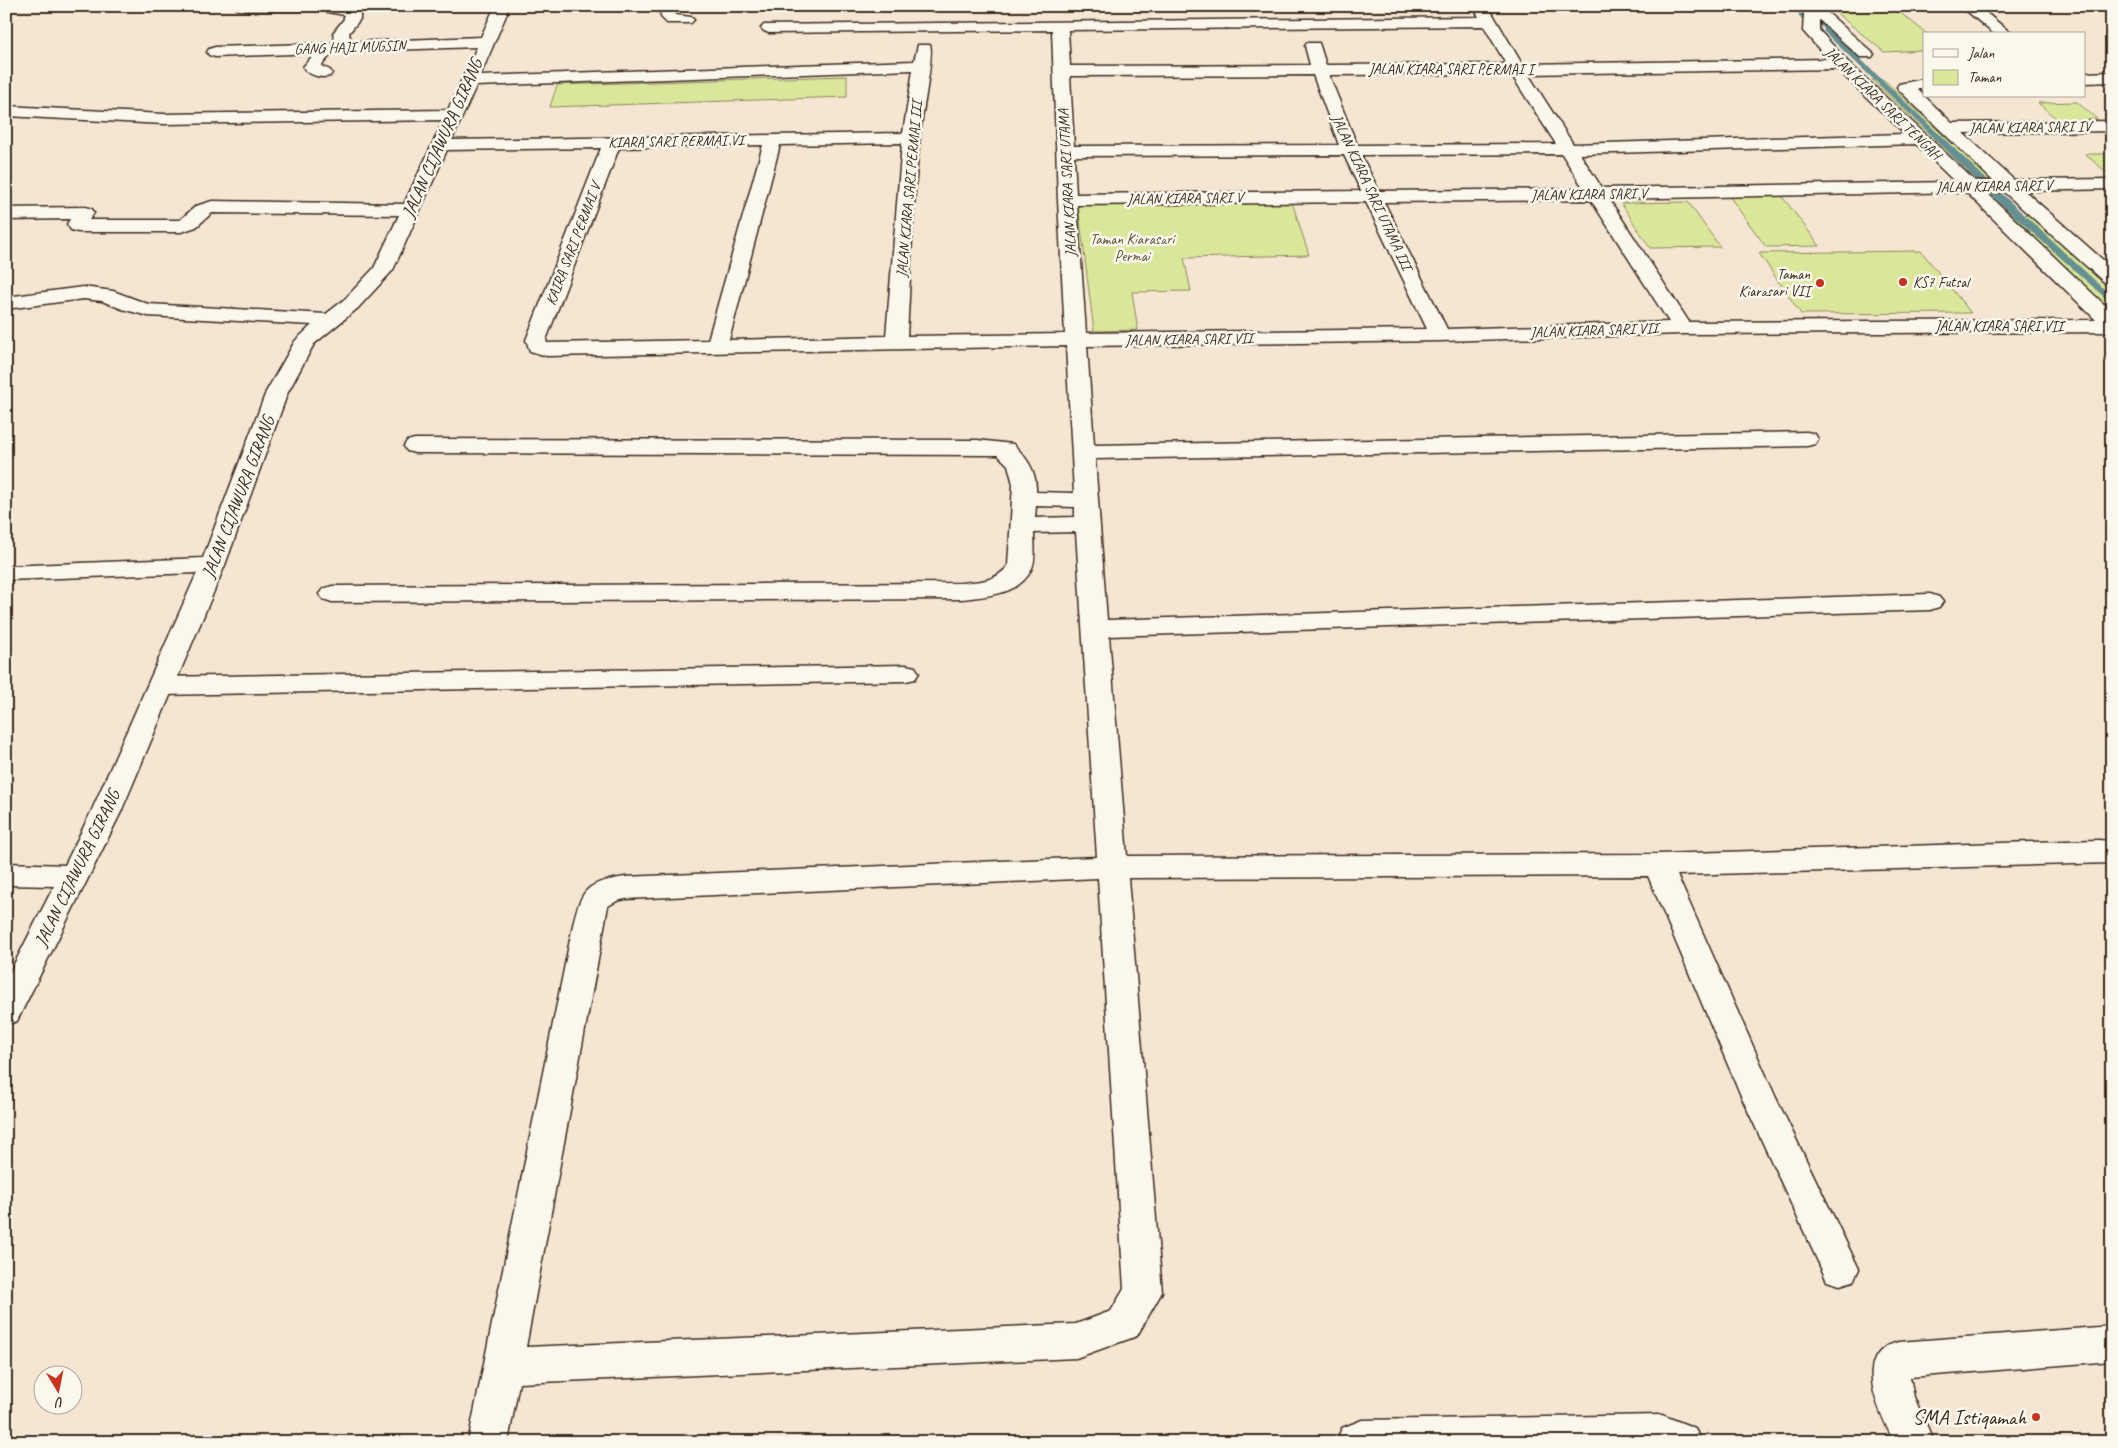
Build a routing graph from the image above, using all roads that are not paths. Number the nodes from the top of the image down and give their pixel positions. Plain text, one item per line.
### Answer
1 (242, 6) edge
2 (502, 6) edge
3 (656, 6) edge
4 (928, 6) edge
5 (1480, 6) edge
6 (1968, 6) edge
7 (1812, 16) edge
8 (686, 20) dead end
9 (1488, 21) junction
10 (1060, 24) junction
11 (926, 26) junction
12 (768, 28) dead end
13 (2001, 32) edge
14 (1310, 34) junction
15 (486, 42) junction
16 (345, 47) junction
17 (328, 48) junction
18 (215, 52) dead end
19 (1866, 54) dead end
20 (1841, 64) junction
21 (923, 65) junction
22 (1516, 69) junction
23 (1319, 70) junction
24 (1062, 71) junction
25 (324, 73) dead end
26 (2112, 77) edge
27 (2086, 78) edge
28 (469, 81) junction
29 (1923, 84) edge
30 (6, 111) edge
31 (455, 115) junction
32 (2112, 126) edge
33 (1948, 128) junction
34 (911, 138) junction
35 (1918, 139) junction
36 (773, 140) junction
37 (612, 142) junction
38 (441, 145) junction
39 (1567, 148) junction
40 (1350, 150) junction
41 (1065, 151) junction
42 (2112, 184) edge
43 (1990, 187) junction
44 (1599, 194) junction
45 (1373, 195) junction
46 (1067, 200) junction
47 (410, 210) junction
48 (6, 214) edge
49 (2080, 249) junction
50 (2104, 249) dead end
51 (2112, 279) edge
52 (6, 303) edge
53 (330, 320) junction
54 (2112, 325) edge
55 (1683, 328) junction
56 (1440, 335) junction
57 (1077, 341) junction
58 (896, 342) junction
59 (717, 346) junction
60 (537, 347) joint
61 (1807, 439) dead end
62 (415, 446) dead end
63 (1083, 452) junction
64 (1024, 499) junction
65 (1087, 512) junction
66 (1022, 526) junction
67 (213, 565) junction
68 (6, 573) edge
69 (332, 594) dead end
70 (1930, 602) dead end
71 (1096, 628) junction
72 (906, 673) dead end
73 (160, 686) junction
74 (2112, 852) edge
75 (1658, 865) junction
76 (1113, 867) junction
77 (6, 874) edge
78 (74, 876) junction
79 (6, 1012) edge
80 (1840, 1269) dead end
81 (2112, 1343) edge
82 (503, 1366) junction
83 (488, 1442) edge
84 (1356, 1442) edge
85 (1681, 1442) edge
86 (1914, 1442) edge

1 - 16 street
2 - 15 street, JALAN CIJAWURA GIRANG
3 - 8 street
4 - 11 street, JALAN KIARA SARI PERMAI III
5 - 9 street
6 - 13 street
7 - 19 street
7 - 20 street, JALAN KIARA SARI TENGAH
9 - 14 street
9 - 22 street
10 - 11 street
10 - 14 street
10 - 24 street, JALAN KIARA SARI UTAMA
11 - 12 street
11 - 21 street, JALAN KIARA SARI PERMAI III
14 - 23 street, JALAN KIARA SARI UTAMA III
15 - 16 street, GANG HAJI MUGSIN
15 - 28 street, JALAN CIJAWURA GIRANG
16 - 17 street, GANG HAJI MUGSIN
17 - 18 street, GANG HAJI MUGSIN
17 - 25 street
20 - 22 street, JALAN KIARA SARI PERMAI I
20 - 35 street, JALAN KIARA SARI TENGAH
21 - 28 street
21 - 34 street, JALAN KIARA SARI PERMAI III
22 - 23 street, JALAN KIARA SARI PERMAI I
22 - 39 street
23 - 24 street, JALAN KIARA SARI PERMAI I
23 - 40 street, JALAN KIARA SARI UTAMA III
24 - 41 street, JALAN KIARA SARI UTAMA
26 - 27 street
28 - 31 street, JALAN CIJAWURA GIRANG
29 - 33 street, JALAN KIARA SARI TENGAH
30 - 31 street
31 - 38 street, JALAN CIJAWURA GIRANG
32 - 33 street, JALAN KIARA SARI IV
33 - 43 street, JALAN KIARA SARI TENGAH
34 - 36 street, KIARA SARI PERMAI VI
34 - 58 street, JALAN KIARA SARI PERMAI III
35 - 39 street
35 - 43 street, JALAN KIARA SARI TENGAH
36 - 37 street, KIARA SARI PERMAI VI
36 - 59 street
37 - 38 street, KIARA SARI PERMAI VI
37 - 60 street, KAIRA SARI PERMAI V
38 - 47 street, JALAN CIJAWURA GIRANG
39 - 40 street
39 - 44 street
40 - 41 street
40 - 45 street, JALAN KIARA SARI UTAMA III
41 - 46 street, JALAN KIARA SARI UTAMA
42 - 43 street, JALAN KIARA SARI V
43 - 44 street, JALAN KIARA SARI V
43 - 49 street, JALAN KIARA SARI TENGAH
43 - 54 street, JALAN KIARA SARI TENGAH
44 - 45 street, JALAN KIARA SARI V
44 - 55 street
45 - 46 street, JALAN KIARA SARI V
45 - 56 street, JALAN KIARA SARI UTAMA III
46 - 57 street, JALAN KIARA SARI UTAMA
47 - 48 street
47 - 53 street, JALAN CIJAWURA GIRANG
49 - 50 street
49 - 51 street, JALAN KIARA SARI TENGAH
52 - 53 street
53 - 67 street, JALAN CIJAWURA GIRANG
54 - 55 street, JALAN KIARA SARI VII
55 - 56 street, JALAN KIARA SARI VII
56 - 57 street, JALAN KIARA SARI VII
57 - 58 street, JALAN KIARA SARI VII
57 - 63 street, JALAN KIARA SARI UTAMA
58 - 59 street, JALAN KIARA SARI VII
59 - 60 street, JALAN KIARA SARI VII
61 - 63 street
62 - 64 street
63 - 65 street, JALAN KIARA SARI UTAMA
64 - 65 street
64 - 66 street
65 - 66 street
65 - 71 street, JALAN KIARA SARI UTAMA
66 - 69 street
67 - 68 street
67 - 73 street, JALAN CIJAWURA GIRANG
70 - 71 street
71 - 76 street, JALAN KIARA SARI UTAMA
72 - 73 street
73 - 78 street, JALAN CIJAWURA GIRANG
74 - 75 street
75 - 76 street
75 - 80 street
76 - 82 street
76 - 82 street, JALAN KIARA SARI UTAMA
77 - 78 street
78 - 79 street, JALAN CIJAWURA GIRANG
81 - 86 street
82 - 83 street
84 - 85 street

